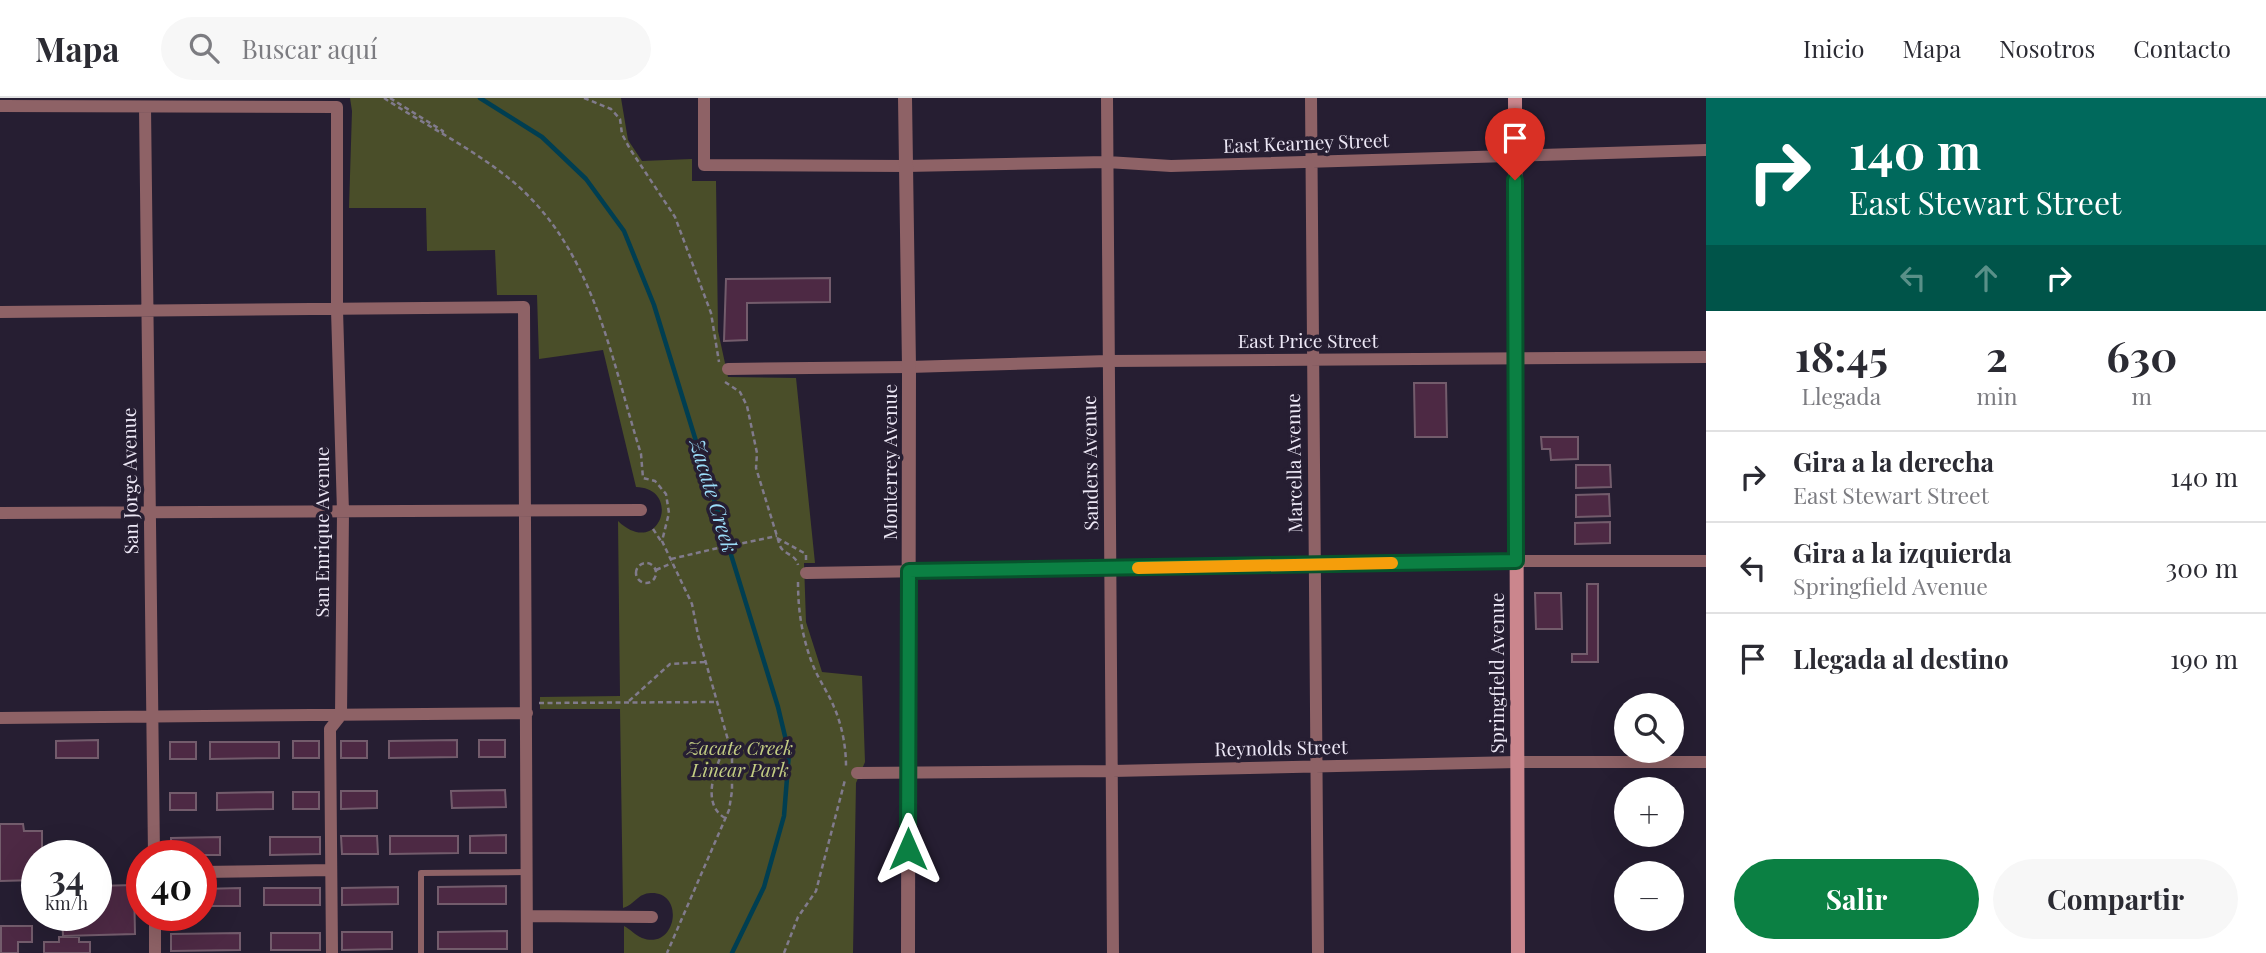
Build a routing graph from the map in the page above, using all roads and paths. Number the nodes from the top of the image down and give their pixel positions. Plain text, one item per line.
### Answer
1 (384, 98) edge
2 (390, 98) edge
3 (402, 98) edge
4 (584, 98) edge
5 (704, 98) edge
6 (905, 98) edge
7 (1107, 98) edge
8 (1311, 98) edge
9 (1515, 98) edge
10 (399, 104) junction
11 (0, 106) edge
12 (145, 107) junction
13 (441, 135) junction
14 (1706, 150) edge
15 (1515, 155) junction
16 (1107, 162) junction
17 (1310, 163) junction
18 (906, 166) junction
19 (337, 310) junction
20 (0, 312) edge
21 (147, 312) junction
22 (1706, 357) edge
23 (1515, 358) junction
24 (1312, 360) junction
25 (1108, 361) junction
26 (909, 367) junction
27 (723, 371) junction
28 (641, 510) dead end
29 (526, 511) junction
30 (150, 512) junction
31 (343, 512) junction
32 (0, 513) edge
33 (653, 529) dead end
34 (777, 537) junction
35 (662, 541) junction
36 (734, 545) dead end
37 (718, 548) dead end
38 (672, 561) junction
39 (1516, 561) junction
40 (1706, 561) edge
41 (1314, 565) junction
42 (1110, 568) junction
43 (656, 570) junction
44 (909, 571) junction
45 (801, 573) junction
46 (706, 662) junction
47 (717, 702) junction
48 (539, 703) dead end
49 (628, 703) junction
50 (527, 713) junction
51 (341, 715) junction
52 (151, 716) junction
53 (0, 718) edge
54 (728, 742) junction
55 (1517, 762) junction
56 (1706, 762) edge
57 (1316, 767) junction
58 (1111, 771) junction
59 (908, 772) junction
60 (857, 773) dead end
61 (726, 819) junction
62 (154, 840) edge
63 (331, 870) junction
64 (217, 872) edge
65 (527, 872) junction
66 (527, 916) junction
67 (652, 917) dead end
68 (155, 931) edge
69 (155, 953) edge
70 (332, 953) edge
71 (421, 953) edge
72 (527, 953) edge
73 (667, 953) edge
74 (784, 953) edge
75 (908, 953) edge
76 (1113, 953) edge
77 (1318, 953) edge
78 (1518, 953) edge

1 - 13 path
2 - 10 path
3 - 10 path
4 - 27 path
5 - 18 street, East Kearney Street
6 - 18 street, Monterrey Avenue
7 - 16 street, Sanders Avenue
8 - 17 street, Marcella Avenue
9 - 15 main road, Springfield Avenue
10 - 13 path
11 - 12 street
12 - 19 street, San Enrique Avenue
12 - 21 street, San Jorge Avenue
13 - 35 path
14 - 15 street, East Kearney Street
15 - 17 street, East Kearney Street
15 - 23 main road, Springfield Avenue
16 - 17 street, East Kearney Street
16 - 18 street, East Kearney Street
16 - 25 street, Sanders Avenue
17 - 24 street, Marcella Avenue
18 - 26 street, Monterrey Avenue
19 - 21 street
19 - 29 street
19 - 31 street, San Enrique Avenue
20 - 21 street
21 - 30 street, San Jorge Avenue
22 - 23 street, East Price Street
23 - 24 street, East Price Street
23 - 39 main road, Springfield Avenue
24 - 25 street, East Price Street
24 - 41 street, Marcella Avenue
25 - 26 street, East Price Street
25 - 42 street, Sanders Avenue
26 - 27 street, East Price Street
26 - 44 street, Monterrey Avenue
27 - 34 path
28 - 29 street
29 - 31 street
29 - 50 street
30 - 31 street
30 - 32 street
30 - 52 street, San Jorge Avenue
31 - 51 street, San Enrique Avenue
33 - 35 path
34 - 36 path
34 - 45 path
34 - 45 path
35 - 38 path
37 - 38 path
38 - 43 path
38 - 46 path
39 - 40 street
39 - 41 street
39 - 55 main road, Springfield Avenue
41 - 42 street
41 - 57 street, Marcella Avenue
42 - 44 street
42 - 58 street, Sanders Avenue
43 - 43 path
44 - 45 street
44 - 59 street, Monterrey Avenue
45 - 74 path
46 - 47 path
46 - 49 path
47 - 49 path
47 - 54 path
48 - 49 path
50 - 51 street
50 - 65 street
51 - 52 street
51 - 63 street, San Enrique Avenue
52 - 53 street
52 - 62 street, San Jorge Avenue
54 - 61 path
54 - 61 path
55 - 56 street, Reynolds Street
55 - 57 street, Reynolds Street
55 - 78 main road, Springfield Avenue
57 - 58 street, Reynolds Street
57 - 77 street, Marcella Avenue
58 - 59 street, Reynolds Street
58 - 76 street, Sanders Avenue
59 - 60 street, Reynolds Street
59 - 75 street, Monterrey Avenue
61 - 73 path
63 - 64 street
63 - 70 street, San Enrique Avenue
65 - 66 street
65 - 71 lane
66 - 67 street
66 - 72 street
68 - 69 street

